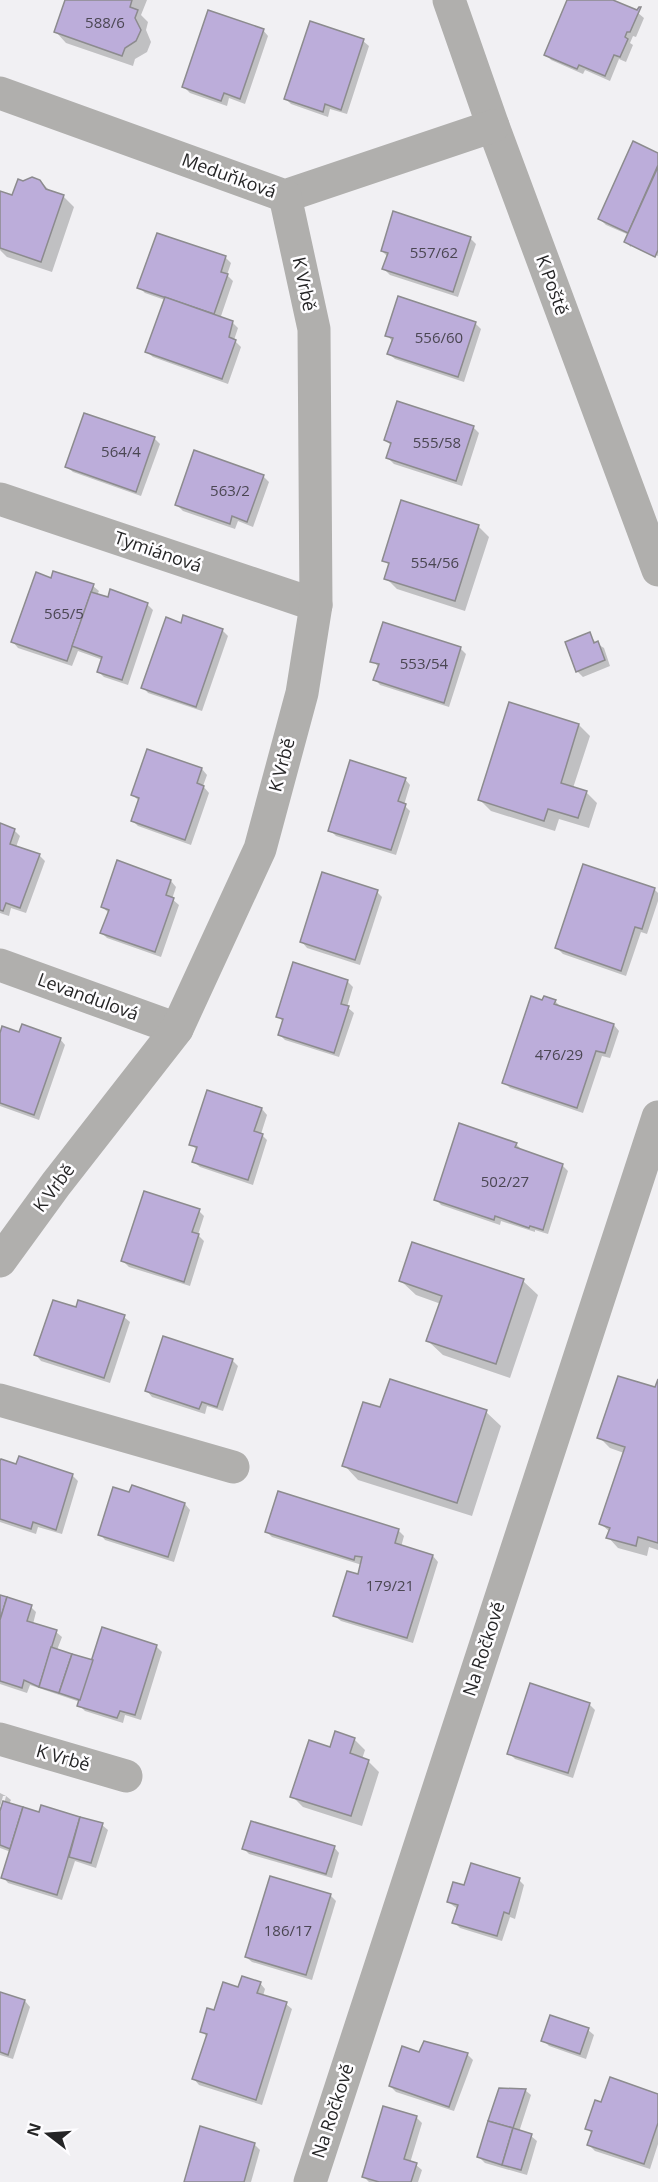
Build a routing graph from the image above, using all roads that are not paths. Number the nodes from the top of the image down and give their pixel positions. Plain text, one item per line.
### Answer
1 (449, 0) edge
2 (0, 93) edge
3 (493, 126) junction
4 (285, 196) junction
5 (0, 499) edge
6 (658, 570) edge
7 (316, 605) junction
8 (0, 966) edge
9 (177, 1029) junction
10 (658, 1117) edge
11 (0, 1261) edge
12 (0, 1400) edge
13 (233, 1467) dead end
14 (0, 1739) edge
15 (126, 1776) dead end
16 (310, 2182) edge

1 - 3 street, K Poště
2 - 4 street, Meduňková
3 - 4 street, Meduňková
3 - 6 street, K Poště
4 - 7 street, K Vrbě
5 - 7 street, Tymiánová
7 - 9 street, K Vrbě
8 - 9 street, Levandulová
9 - 11 street, K Vrbě
10 - 16 street, Na Ročkově
12 - 13 street
14 - 15 street, K Vrbě

